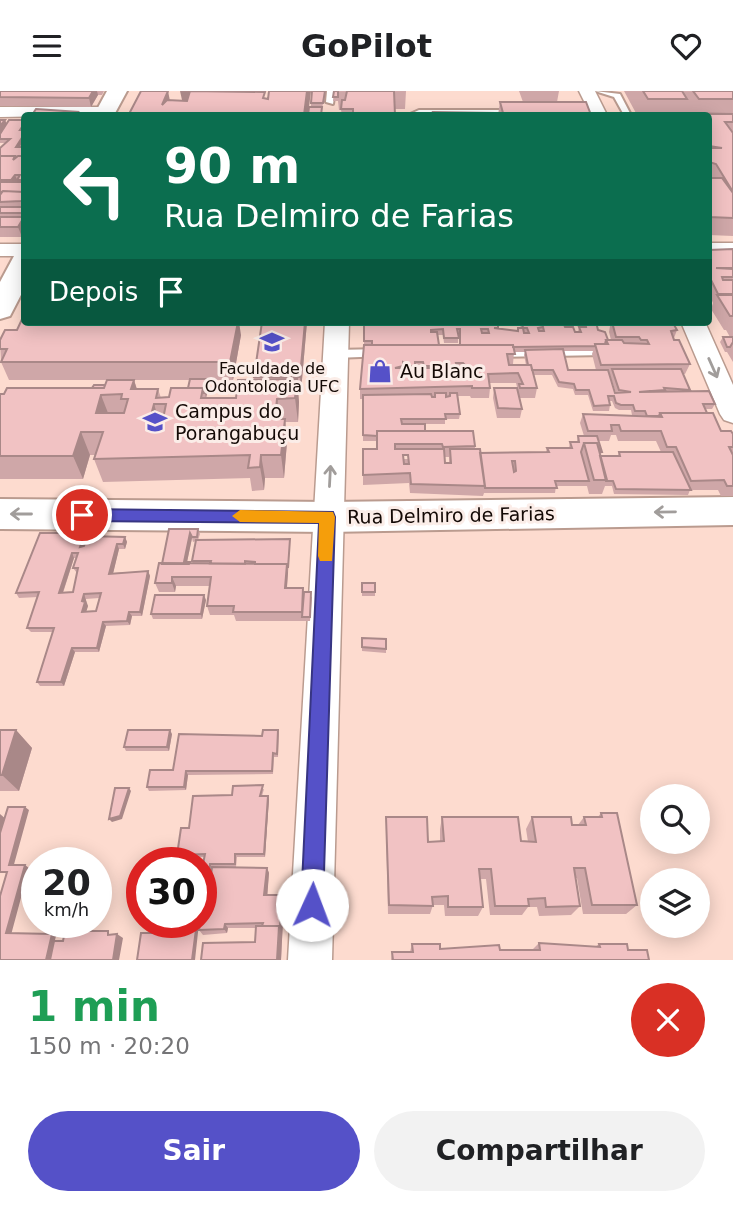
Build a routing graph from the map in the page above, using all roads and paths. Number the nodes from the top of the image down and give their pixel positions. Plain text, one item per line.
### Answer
1 (117, 91) edge
2 (331, 91) edge
3 (587, 91) edge
4 (599, 91) edge
5 (330, 102) edge
6 (0, 112) edge
7 (21, 112) edge
8 (106, 112) edge
9 (419, 112) edge
10 (528, 112) edge
11 (595, 112) edge
12 (625, 112) edge
13 (712, 249) edge
14 (733, 249) edge
15 (0, 250) edge
16 (21, 250) edge
17 (21, 268) edge
18 (0, 310) edge
19 (695, 326) edge
20 (336, 338) edge
21 (601, 352) edge
22 (401, 353) edge
23 (481, 353) edge
24 (733, 414) edge
25 (733, 511) edge
26 (0, 514) edge
27 (328, 517) junction
28 (310, 960) edge

1 - 8 street
2 - 5 lane
3 - 11 street
4 - 12 lane
6 - 7 street
9 - 10 lane
13 - 14 street
15 - 16 street
17 - 18 street
19 -> 24 street
20 - 22 lane
27 -> 20 street
21 - 23 lane
25 -> 27 street, Rua Delmiro de Farias
27 -> 26 street, Rua Delmiro de Farias
27 - 28 street

